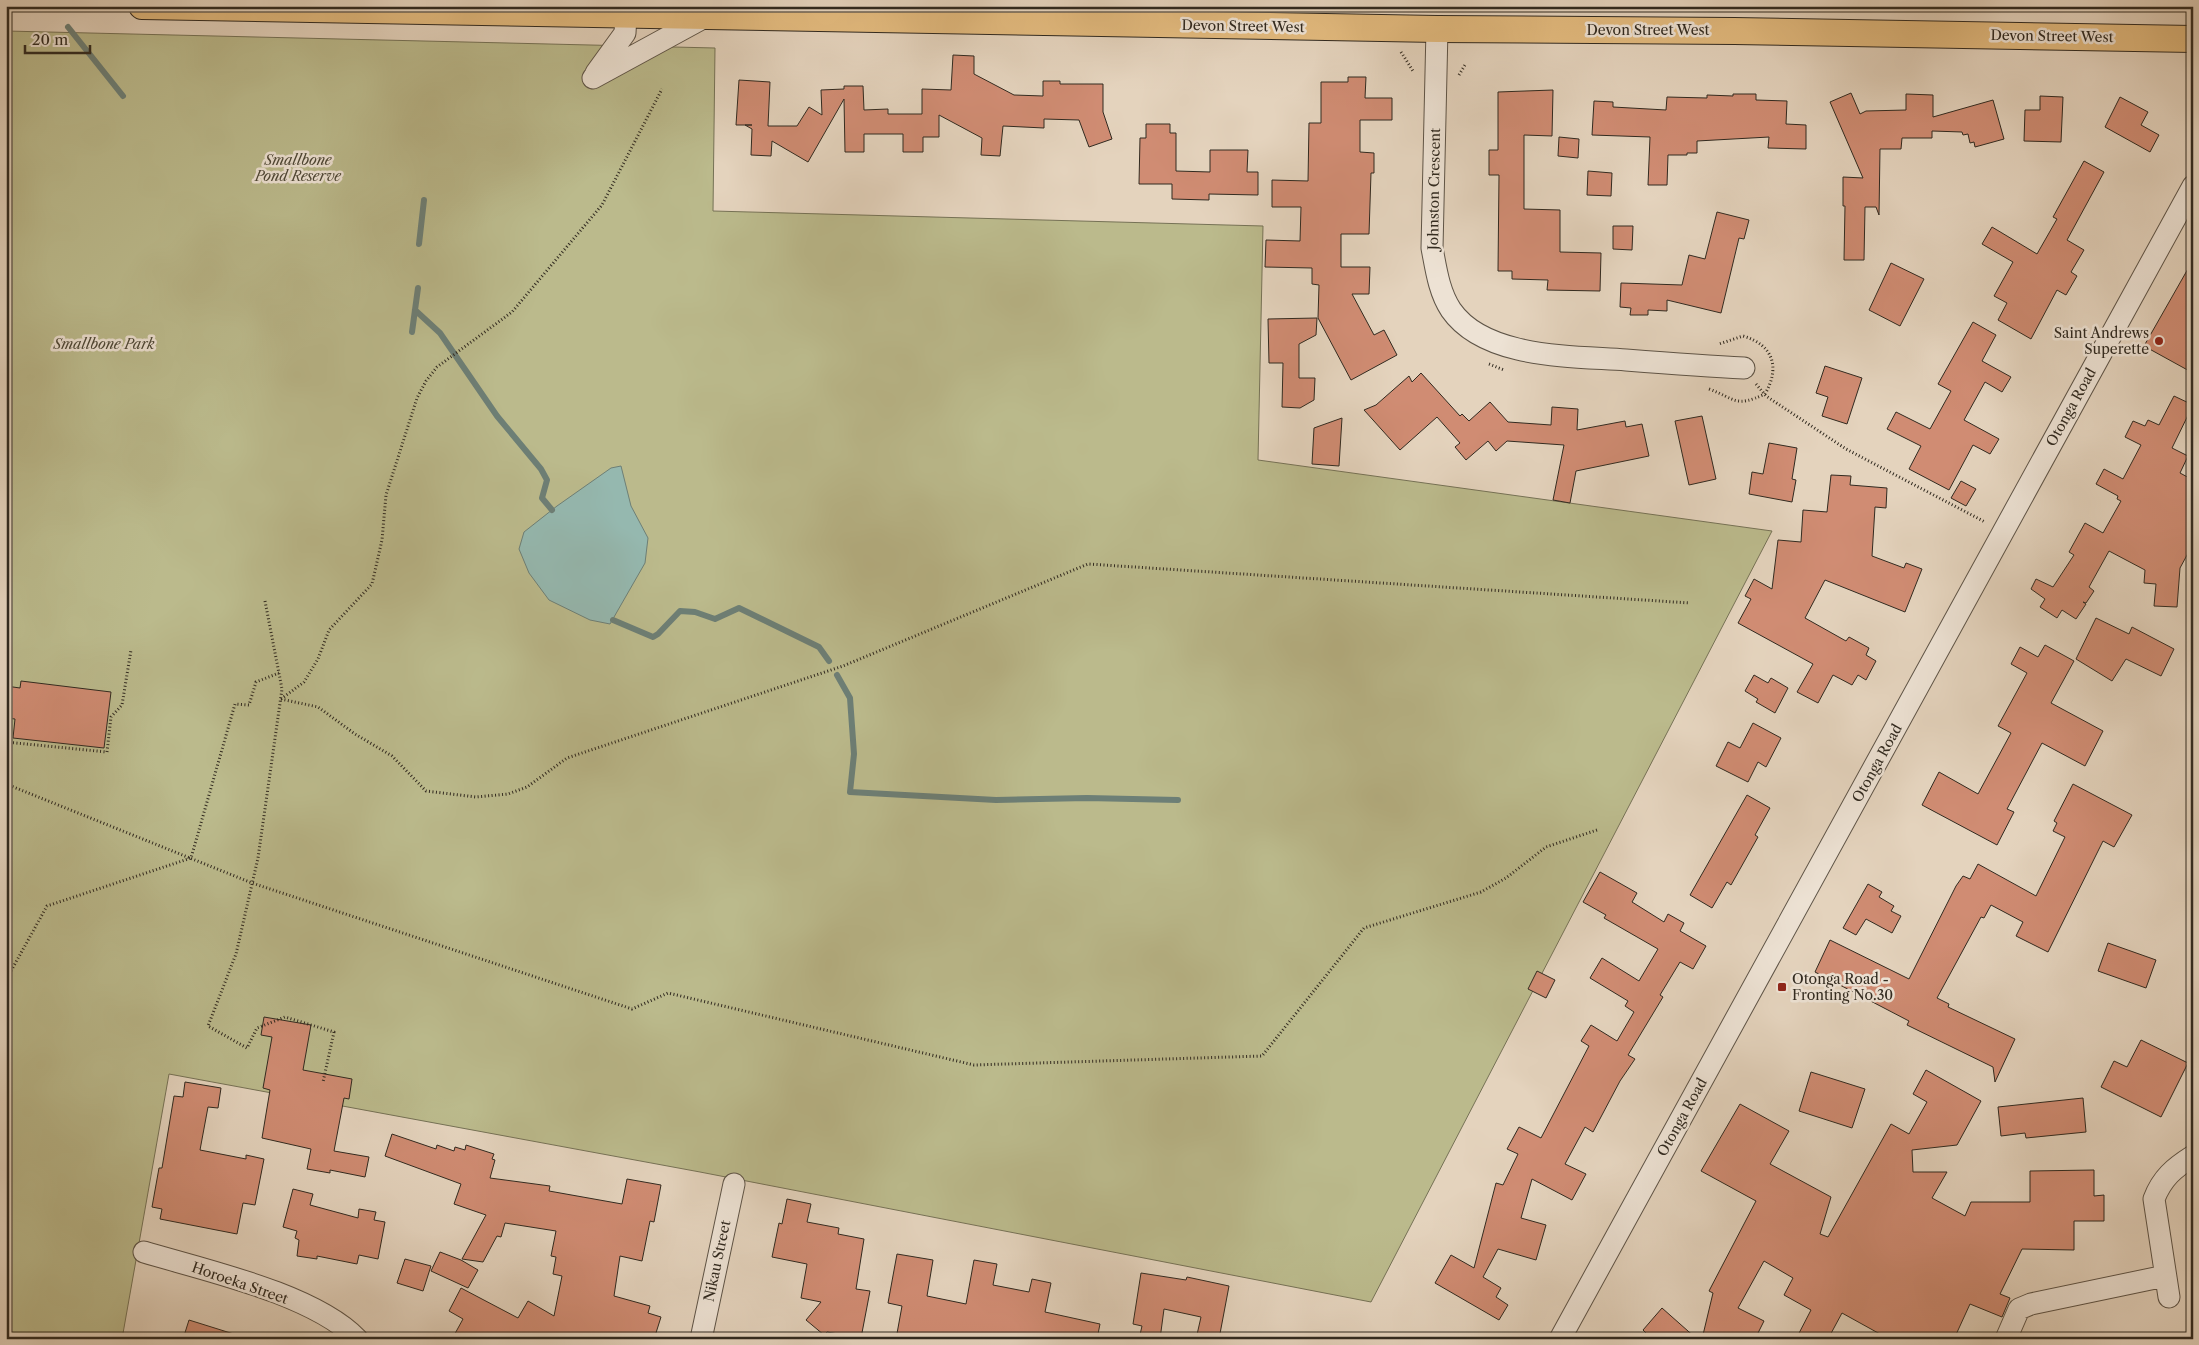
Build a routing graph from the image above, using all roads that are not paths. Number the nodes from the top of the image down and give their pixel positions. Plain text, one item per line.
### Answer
1 (142, 6) edge
2 (492, 9) edge
3 (1098, 15) edge
4 (626, 16) junction
5 (705, 17) junction
6 (1437, 29) junction
7 (2193, 39) edge
8 (2193, 186) edge
9 (1744, 368) road end
10 (2193, 1156) edge
11 (734, 1184) dead end
12 (144, 1252) dead end
13 (2165, 1276) junction
14 (2169, 1298) dead end
15 (357, 1339) edge
16 (701, 1339) edge
17 (1560, 1339) edge
18 (2006, 1339) edge

1 - 2 main road, Devon Street West
2 - 4 main road, Devon Street West
3 - 5 main road, Devon Street West
3 - 6 main road, Devon Street West
4 - 5 main road, Devon Street West
4 - 5 street
6 - 7 main road, Devon Street West
6 - 9 street, Johnston Crescent
8 - 17 street, Otonga Road
10 - 13 street
11 - 16 street, Nikau Street
12 - 15 street, Horoeka Street
13 - 14 street
13 - 18 street

